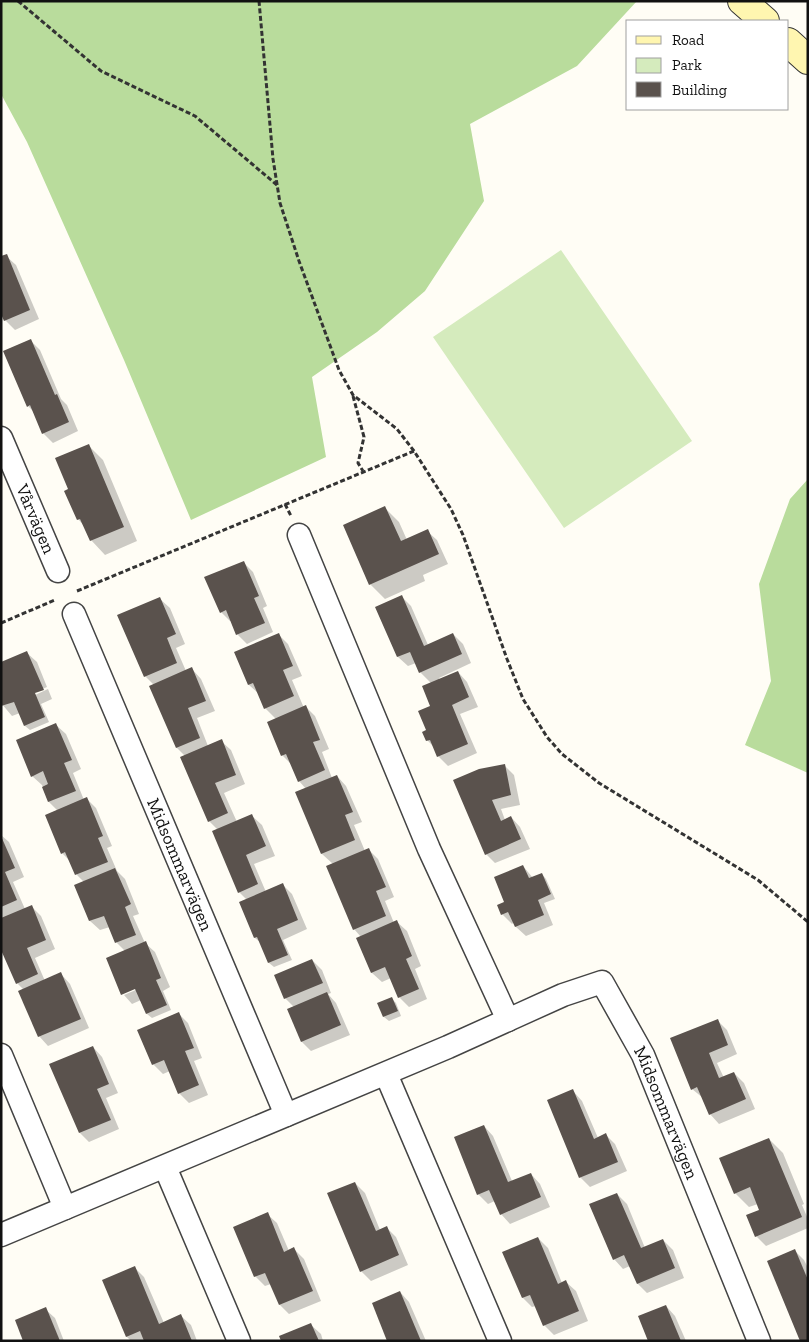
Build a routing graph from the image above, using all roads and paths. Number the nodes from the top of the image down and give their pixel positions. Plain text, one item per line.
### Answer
1 (18, 1) edge
2 (259, 1) edge
3 (742, 1) edge
4 (764, 20) edge
5 (789, 43) edge
6 (808, 60) edge
7 (277, 185) junction
8 (353, 395) junction
9 (1, 438) edge
10 (414, 451) junction
11 (363, 472) junction
12 (299, 535) dead end
13 (58, 570) dead end
14 (75, 591) dead end
15 (58, 599) dead end
16 (74, 614) dead end
17 (1, 623) edge
18 (808, 922) edge
19 (508, 1020) junction
20 (1, 1055) edge
21 (386, 1074) junction
22 (286, 1116) junction
23 (165, 1167) junction
24 (65, 1208) junction
25 (1, 1235) edge
26 (240, 1341) edge
27 (500, 1341) edge
28 (759, 1341) edge

1 - 7 path
2 - 7 path
3 - 4 main road
5 - 6 main road
7 - 8 path
8 - 10 path
8 - 11 path
9 - 13 street, Vårvägen
10 - 11 path
10 - 18 path
11 - 14 path
12 - 19 street
15 - 17 path
16 - 22 street, Midsommarvägen
19 - 21 street, Midsommarvägen
19 - 28 street, Midsommarvägen
20 - 24 street
21 - 22 street, Midsommarvägen
21 - 27 street
22 - 23 street, Midsommarvägen
23 - 24 street, Midsommarvägen
23 - 26 street
24 - 25 street, Midsommarvägen

